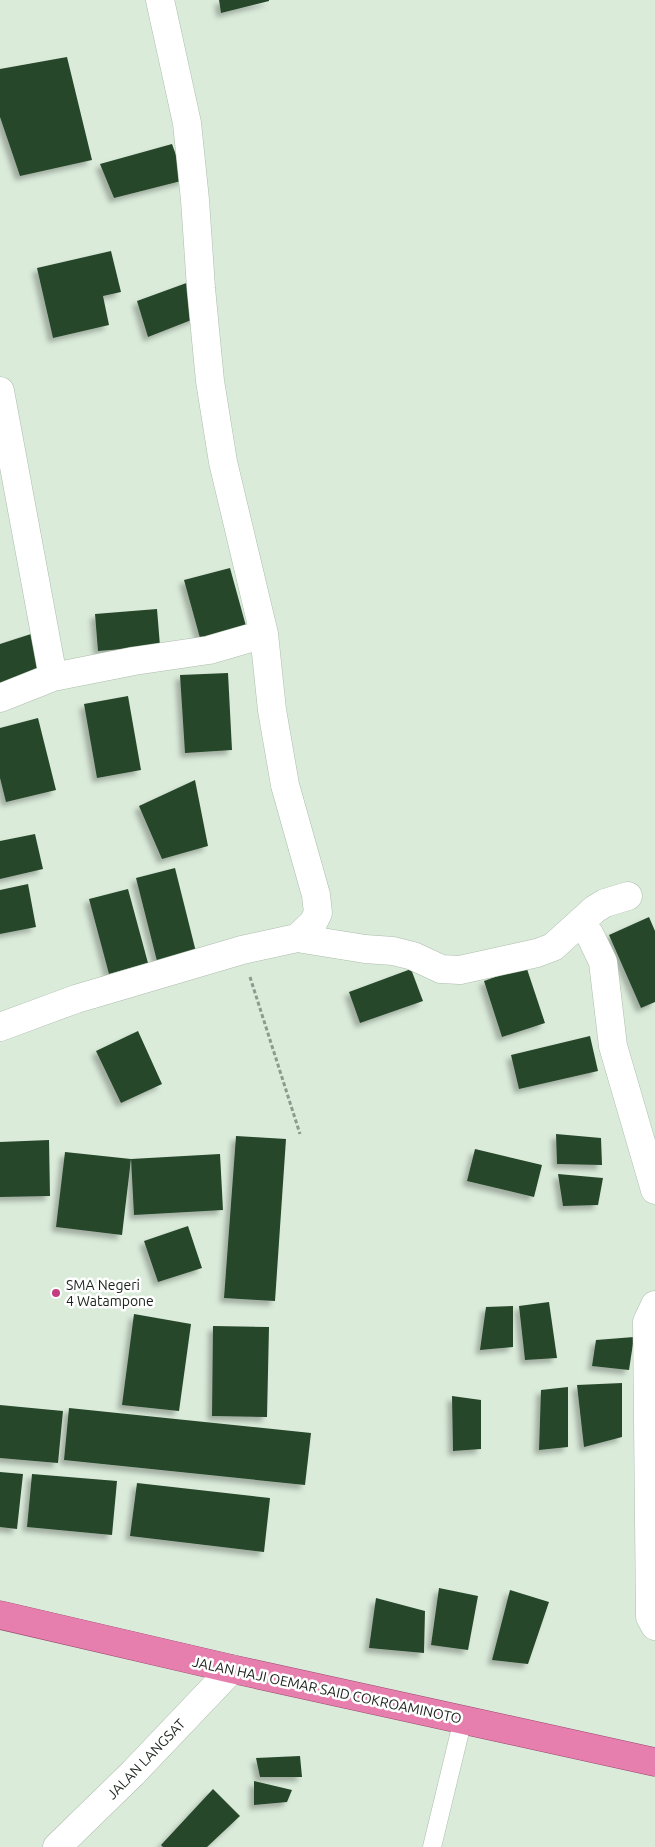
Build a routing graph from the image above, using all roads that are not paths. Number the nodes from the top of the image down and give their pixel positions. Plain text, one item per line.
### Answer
1 (160, 0) edge
2 (0, 391) edge
3 (264, 634) junction
4 (53, 677) junction
5 (0, 698) edge
6 (628, 896) dead end
7 (580, 923) junction
8 (297, 938) junction
9 (0, 1027) edge
10 (655, 1190) edge
11 (655, 1305) edge
12 (0, 1615) edge
13 (655, 1626) edge
14 (232, 1669) junction
15 (463, 1720) junction
16 (655, 1762) edge
17 (57, 1847) edge
18 (432, 1847) edge

1 - 3 street
2 - 4 street
3 - 4 street
3 - 8 street
4 - 5 street
6 - 7 street
7 - 8 street
7 - 10 street
8 - 9 street
11 - 13 street
12 - 14 highway, JALAN HAJI OEMAR SAID COKROAMINOTO
14 - 15 highway, JALAN HAJI OEMAR SAID COKROAMINOTO
14 - 17 street, JALAN LANGSAT
15 - 16 highway, JALAN HAJI OEMAR SAID COKROAMINOTO
15 - 18 lane

